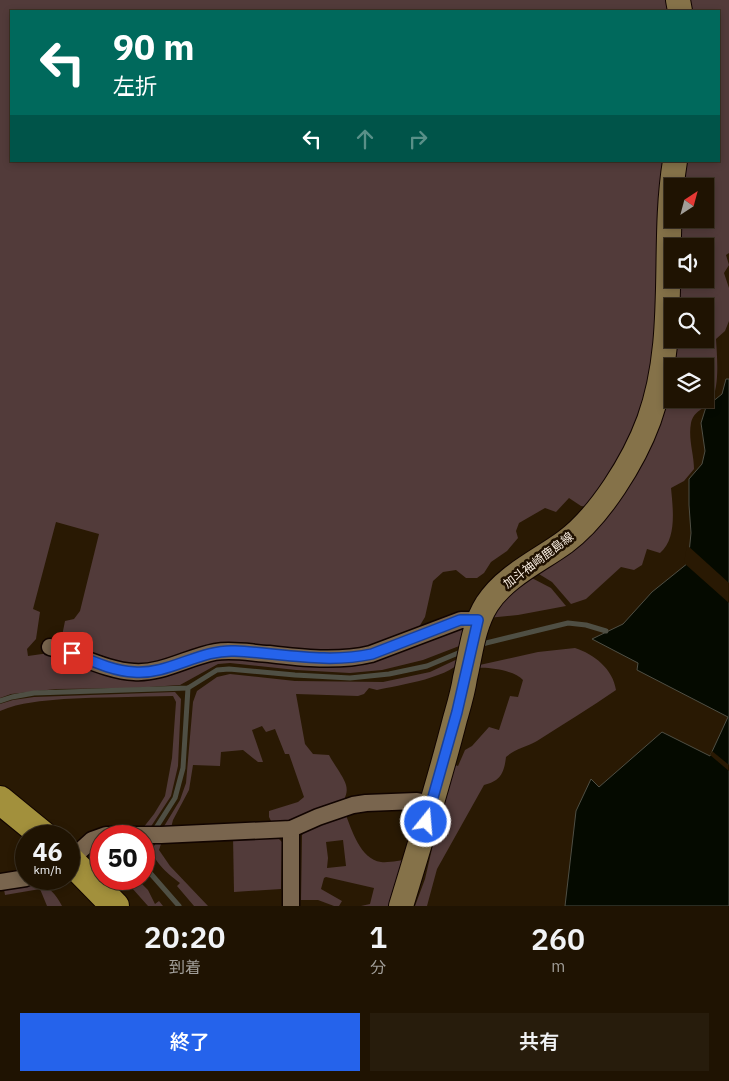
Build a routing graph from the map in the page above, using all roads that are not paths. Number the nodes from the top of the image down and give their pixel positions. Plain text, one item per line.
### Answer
1 (675, 162) edge
2 (474, 638) junction
3 (50, 647) dead end
4 (0, 800) edge
5 (432, 804) junction
6 (31, 825) edge
7 (291, 829) junction
8 (80, 850) edge
9 (80, 871) edge
10 (15, 880) edge
11 (0, 882) edge
12 (115, 906) edge
13 (291, 906) edge
14 (400, 906) edge

1 - 2 main road, 加斗袖崎鹿島線
2 - 3 street
2 - 5 main road, 加斗袖崎鹿島線
4 - 6 highway
5 - 7 street
5 - 14 main road, 加斗袖崎鹿島線
7 - 8 street
7 - 13 street
9 - 12 highway
10 - 11 street

